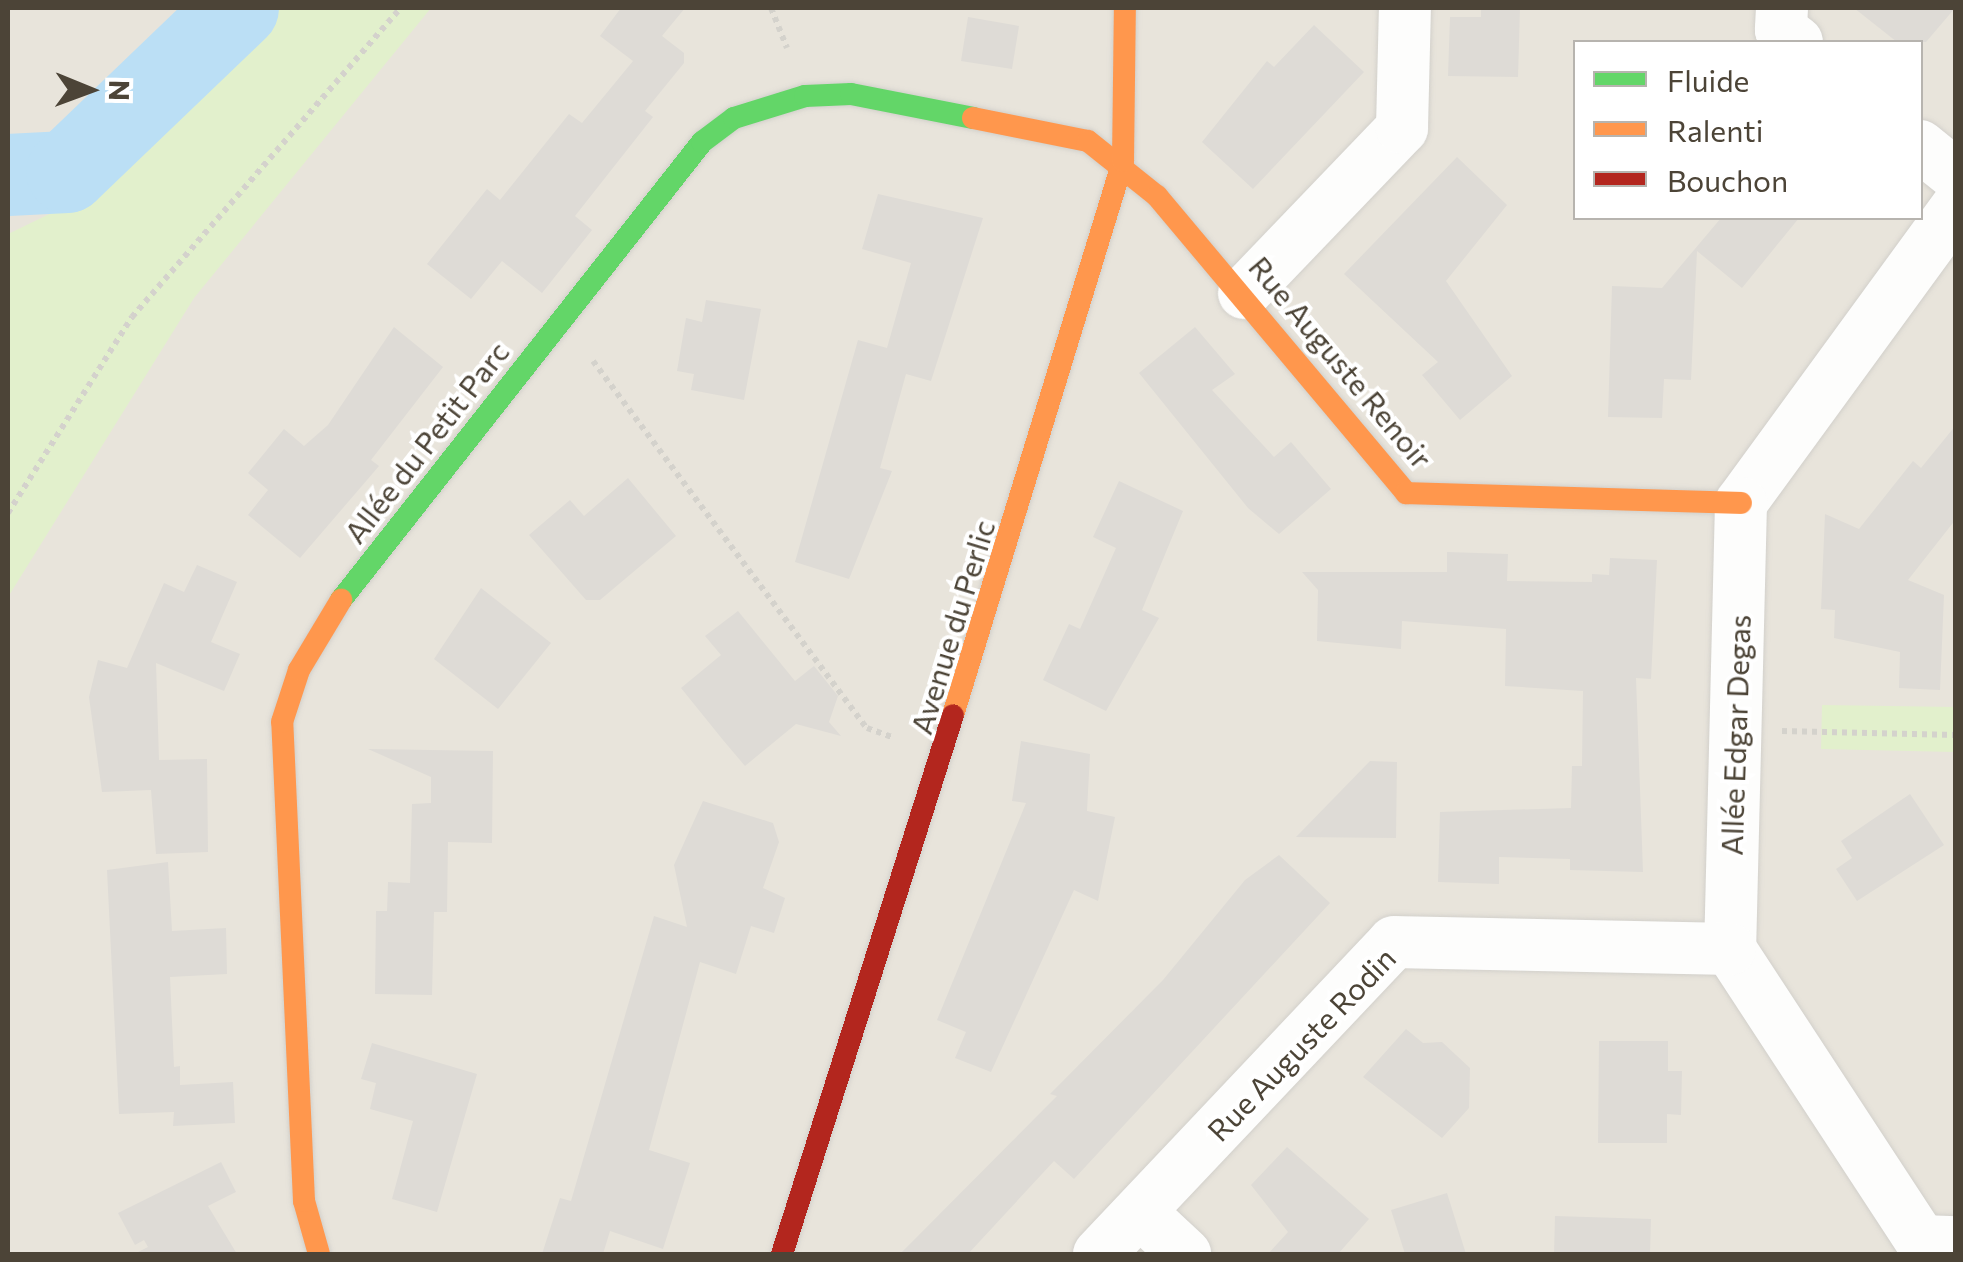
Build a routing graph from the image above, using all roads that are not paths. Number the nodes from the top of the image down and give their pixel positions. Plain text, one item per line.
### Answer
1 (1126, 8) edge
2 (1405, 8) edge
3 (1782, 8) edge
4 (1794, 40) edge
5 (1923, 148) edge
6 (1123, 161) junction
7 (1956, 175) edge
8 (1956, 208) edge
9 (1244, 293) junction
10 (1741, 503) junction
11 (1730, 948) junction
12 (1140, 1212) junction
13 (1956, 1242) edge
14 (319, 1254) edge
15 (782, 1254) edge
16 (1099, 1254) edge
17 (1185, 1254) edge

1 - 6 street, Avenue du Perlic
2 - 9 street
3 - 4 street
5 - 7 street
6 - 9 street, Rue Auguste Renoir
6 - 14 street, Allée du Petit Parc
6 - 15 street, Avenue du Perlic
8 - 10 street
9 - 10 street, Rue Auguste Renoir
10 - 11 street, Allée Edgar Degas
11 - 12 street, Rue Auguste Rodin
11 - 13 street
12 - 16 street, Rue Auguste Rodin
12 - 17 street

